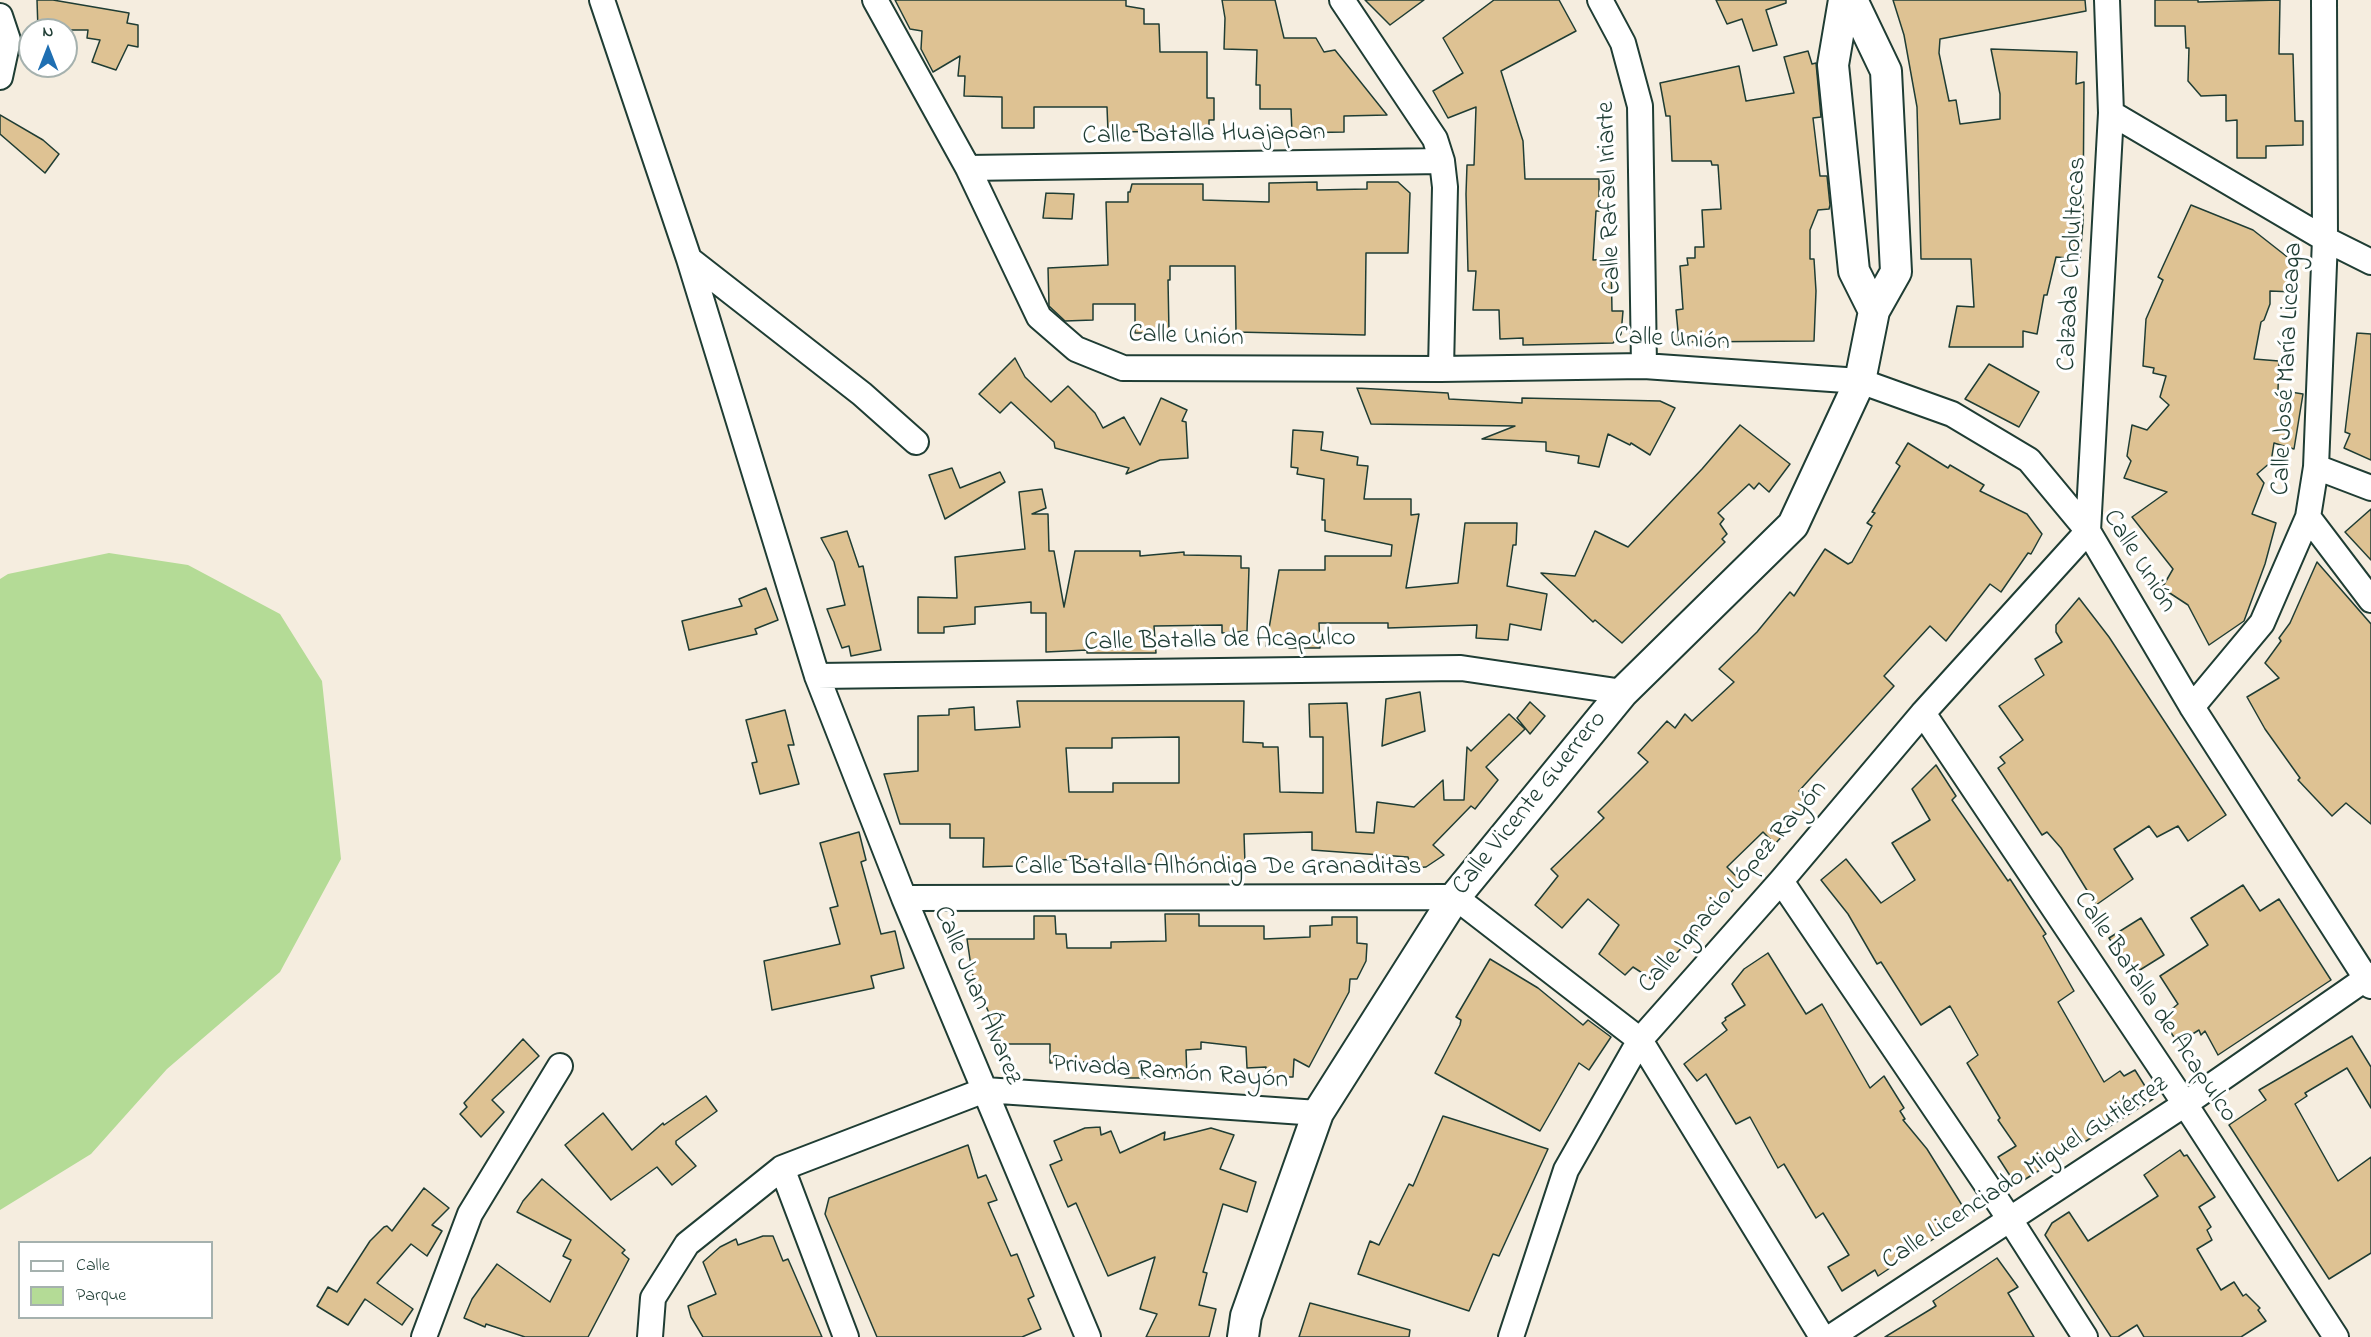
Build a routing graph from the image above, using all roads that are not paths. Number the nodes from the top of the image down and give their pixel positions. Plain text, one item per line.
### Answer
1 (602, 0) edge
2 (875, 0) edge
3 (1342, 0) edge
4 (1600, 0) edge
5 (1844, 0) edge
6 (1852, 0) edge
7 (2107, 0) edge
8 (2324, 0) edge
9 (0, 16) edge
10 (0, 76) edge
11 (2111, 113) junction
12 (1442, 161) junction
13 (968, 168) junction
14 (2325, 239) junction
15 (689, 259) junction
16 (2371, 262) edge
17 (1874, 311) junction
18 (1644, 366) junction
19 (1441, 369) junction
20 (1860, 381) junction
21 (916, 442) dead end
22 (2316, 467) junction
23 (2371, 488) edge
24 (2308, 517) junction
25 (2088, 531) junction
26 (2371, 600) edge
27 (817, 676) junction
28 (1623, 692) junction
29 (2192, 707) junction
30 (1923, 713) junction
31 (1781, 881) junction
32 (1455, 897) junction
33 (904, 898) junction
34 (2369, 980) edge
35 (1640, 1040) junction
36 (560, 1066) dead end
37 (985, 1090) junction
38 (2185, 1104) junction
39 (1318, 1113) junction
40 (782, 1168) junction
41 (2009, 1218) junction
42 (424, 1337) edge
43 (650, 1337) edge
44 (846, 1337) edge
45 (1088, 1337) edge
46 (1243, 1337) edge
47 (1511, 1337) edge
48 (1822, 1337) edge
49 (1831, 1337) edge
50 (2085, 1337) edge
51 (2336, 1337) edge

1 - 15 street, Calle Juan Álvarez
2 - 13 street, Calle Unión
3 - 12 street
4 - 18 street, Calle Rafael Iriarte
5 - 17 street
6 - 17 street, Calle Vicente Guerrero
7 - 11 street, Calzada Cholultecas
8 - 14 street, Calle José María Liceaga
9 - 10 street
11 - 14 street
11 - 25 street, Calzada Cholultecas
12 - 13 street, Calle Batalla Huajapan
12 - 19 street
13 - 19 street, Calle Unión
14 - 16 street
14 - 22 street, Calle José María Liceaga
15 - 21 street
15 - 27 street, Calle Juan Álvarez
17 - 20 street, Calle Vicente Guerrero
18 - 19 street, Calle Unión
18 - 20 street, Calle Unión
20 - 25 street, Calle Unión
20 - 28 street, Calle Vicente Guerrero
22 - 23 street
22 - 24 street, Calle José María Liceaga
24 - 26 street
24 - 29 street, Calle José María Liceaga
25 - 29 street, Calle Unión
25 - 30 street, Calle Ignacio López Rayón
27 - 28 street, Calle Batalla de Acapulco
27 - 33 street, Calle Juan Álvarez
28 - 32 street, Calle Vicente Guerrero
29 - 34 street, Calle Unión
30 - 31 street, Calle Ignacio López Rayón
30 - 38 street, Calle Batalla de Acapulco
31 - 35 street, Calle Ignacio López Rayón
31 - 41 street
32 - 33 street, Calle Batalla Alhóndiga De Granaditas
32 - 35 street, Calle Batalla Alhóndiga De Granaditas
32 - 39 street, Calle Vicente Guerrero
33 - 37 street, Calle Juan Álvarez
34 - 38 street, Calle Licenciado Miguel Gutiérrez
35 - 47 street, Calle Ignacio López Rayón
35 - 48 street, Calle Batalla Alhóndiga De Granaditas
36 - 42 street
37 - 39 street, Privada Ramón Rayón
37 - 40 street, Privada Ramón Rayón
37 - 45 street, Calle Juan Álvarez
38 - 41 street, Calle Licenciado Miguel Gutiérrez
38 - 51 street, Calle Batalla de Acapulco
39 - 46 street, Calle Vicente Guerrero
40 - 43 street, Privada Ramón Rayón
40 - 44 street
41 - 49 street, Calle Licenciado Miguel Gutiérrez
41 - 50 street

